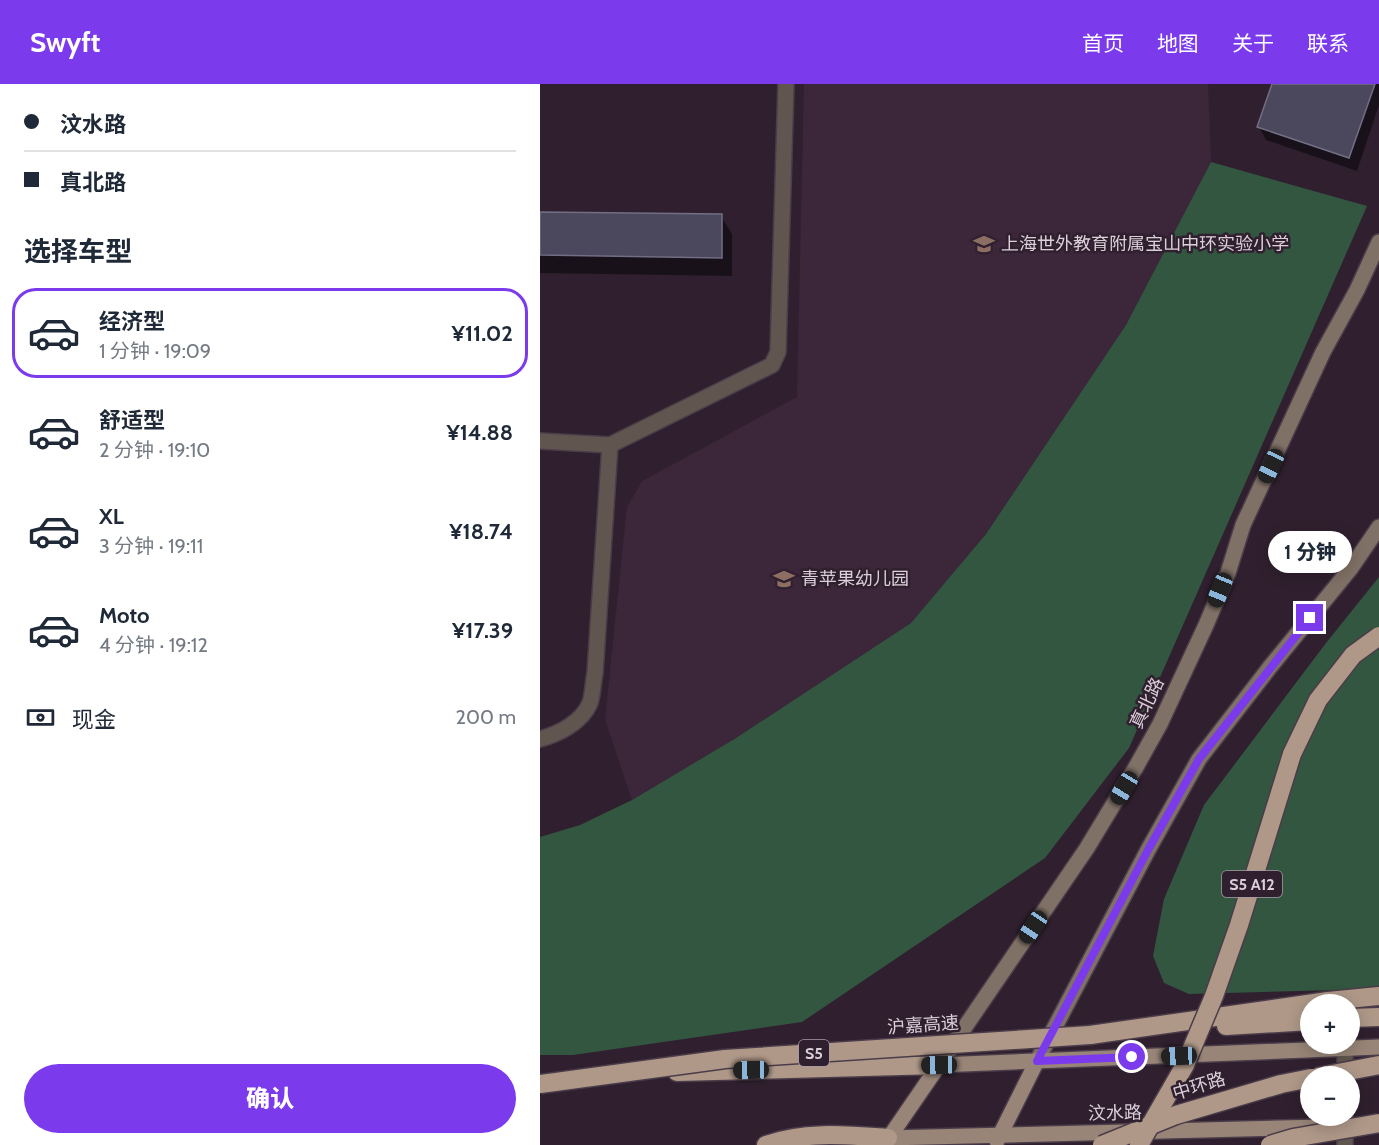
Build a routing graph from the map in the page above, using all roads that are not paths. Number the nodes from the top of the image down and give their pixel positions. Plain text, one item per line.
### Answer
1 (786, 84) edge
2 (1379, 242) edge
3 (540, 441) edge
4 (610, 445) junction
5 (1379, 527) edge
6 (1379, 636) edge
7 (540, 740) edge
8 (1379, 996) edge
9 (1379, 1017) edge
10 (1360, 1018) edge
11 (1300, 1022) edge
12 (1090, 1035) junction
13 (1379, 1047) edge
14 (1360, 1049) edge
15 (1300, 1052) edge
16 (1037, 1061) junction
17 (939, 1065) junction
18 (1379, 1065) edge
19 (1360, 1069) edge
20 (540, 1075) edge
21 (1300, 1080) edge
22 (540, 1084) edge
23 (1360, 1122) edge
24 (1300, 1123) edge
25 (1379, 1124) edge
26 (1345, 1126) edge
27 (998, 1140) edge
28 (886, 1141) edge
29 (766, 1145) edge
30 (1102, 1145) edge
31 (1140, 1145) edge
32 (1270, 1145) edge
33 (1345, 1145) edge

1 - 4 street
2 - 17 street, 真北路
3 - 4 street
4 - 7 street
5 - 16 street
6 - 31 highway, S5 A12, bridge
8 - 12 highway
9 - 10 highway
11 - 12 highway, 沪嘉高速 / S5
12 - 22 highway, 沪嘉高速 / S5, bridge
13 - 14 main road
15 - 16 main road
16 - 17 main road
16 - 27 main road
17 - 20 highway
17 - 28 main road, 真北路
18 - 19 highway, bridge
21 - 30 highway, 中环路, bridge
23 - 25 main road, 汶水路
24 - 27 main road, 汶水路
25 - 32 highway, bridge
26 - 33 street
27 - 28 main road, 汶水路
28 - 29 highway

